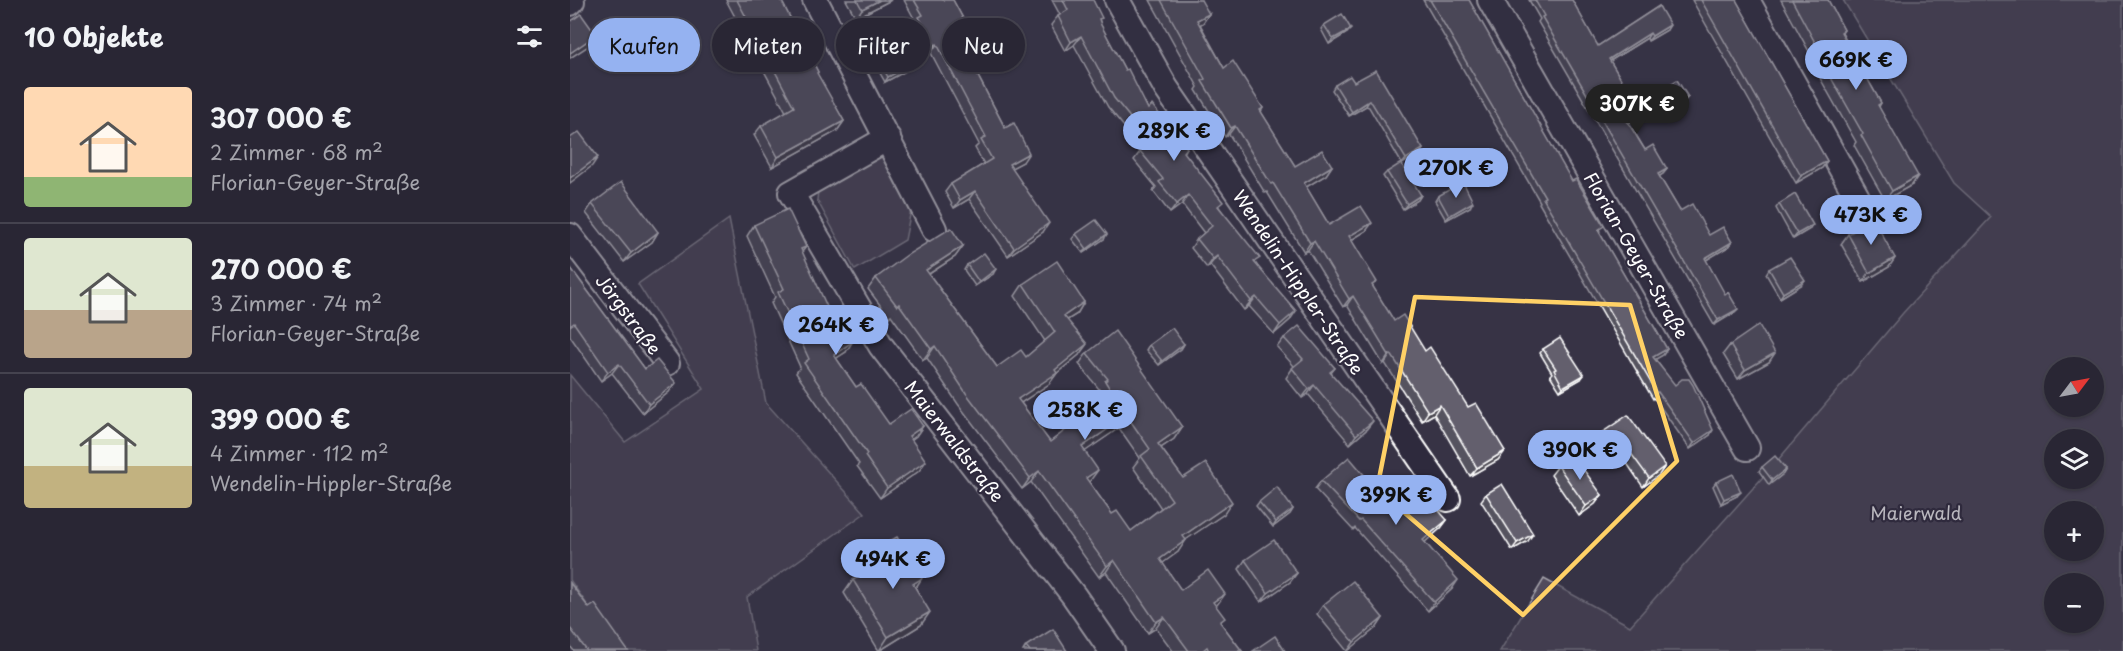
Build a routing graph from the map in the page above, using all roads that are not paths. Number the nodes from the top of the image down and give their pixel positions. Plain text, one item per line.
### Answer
1 (815, 0) edge
2 (1117, 0) edge
3 (1490, 0) edge
4 (1747, 0) edge
5 (888, 138) junction
6 (1857, 197) dead end
7 (934, 229) dead end
8 (570, 236) edge
9 (667, 363) dead end
10 (1747, 448) dead end
11 (1448, 499) dead end
12 (1113, 651) edge

1 - 5 street
2 - 11 street, Wendelin-Hippler-Straße
3 - 10 street, Florian-Geyer-Straße
4 - 6 street
5 - 7 street
5 - 12 street, Maierwaldstraße
8 - 9 street, Jörgstraße

